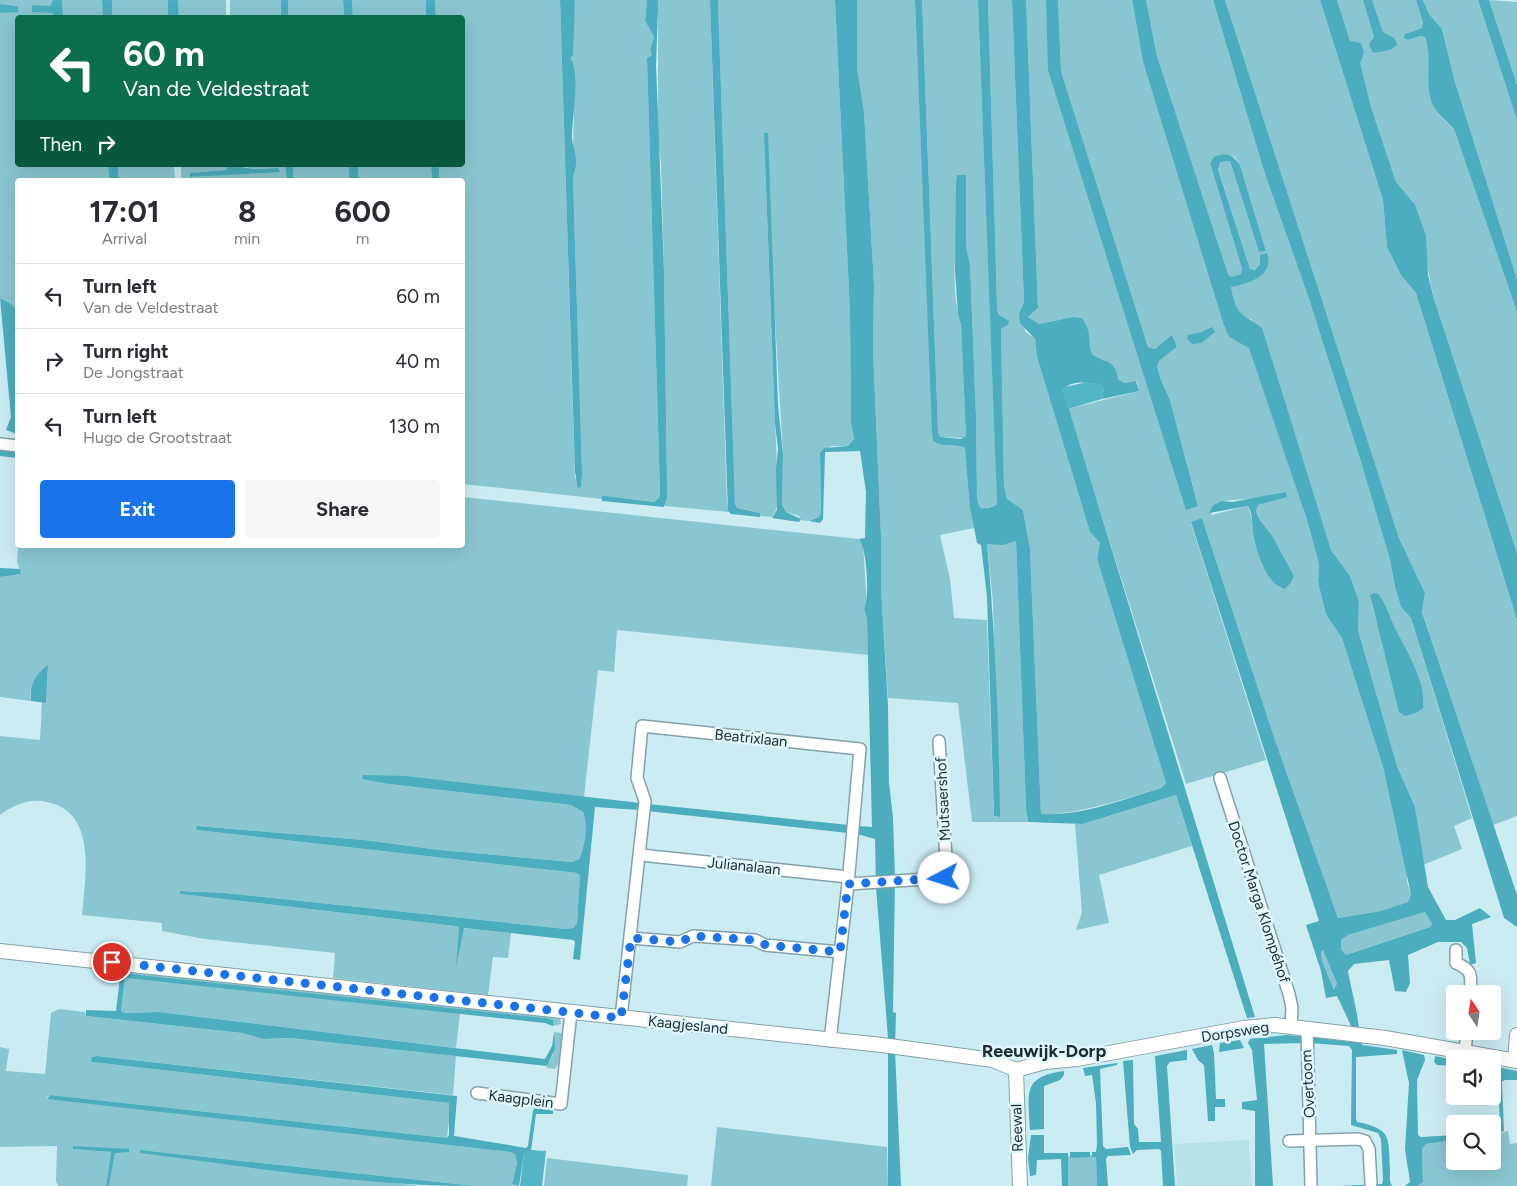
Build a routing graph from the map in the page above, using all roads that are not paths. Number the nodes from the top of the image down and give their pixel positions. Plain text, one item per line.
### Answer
1 (0, 444) edge
2 (15, 446) edge
3 (939, 741) dead end
4 (1220, 778) dead end
5 (641, 855) junction
6 (848, 880) junction
7 (631, 938) junction
8 (0, 950) edge
9 (1456, 950) dead end
10 (840, 952) junction
11 (1470, 985) edge
12 (571, 1012) junction
13 (621, 1018) junction
14 (1291, 1026) junction
15 (1517, 1035) edge
16 (1306, 1036) junction
17 (830, 1041) junction
18 (1452, 1050) edge
19 (1501, 1058) edge
20 (1516, 1060) edge
21 (1016, 1070) junction
22 (477, 1093) dead end
23 (1310, 1140) junction
24 (1289, 1141) dead end
25 (1371, 1183) dead end
26 (1020, 1186) edge
27 (1310, 1186) edge

1 - 2 street
3 - 6 street, Mutsaershof
4 - 14 street, Doctor Marga Klompéhof
5 - 6 street, Julianalaan
5 - 6 street, Beatrixlaan
5 - 7 street
6 - 10 street
7 - 10 street
7 - 13 street
8 - 12 street, Kaagjesland
9 - 11 street
10 - 17 street
12 - 13 street, Kaagjesland
12 - 22 street, Kaagplein
13 - 17 street, Kaagjesland
14 - 16 street, Dorpsweg
14 - 21 street, Dorpsweg
15 - 20 street
16 - 18 street, Dorpsweg
16 - 23 street, Overtoom
17 - 21 street, Kaagjesland
19 - 20 street, Dorpsweg
21 - 26 street, Reewal
23 - 24 street, Overtoom
23 - 25 street, Overtoom
23 - 27 street, Overtoom

